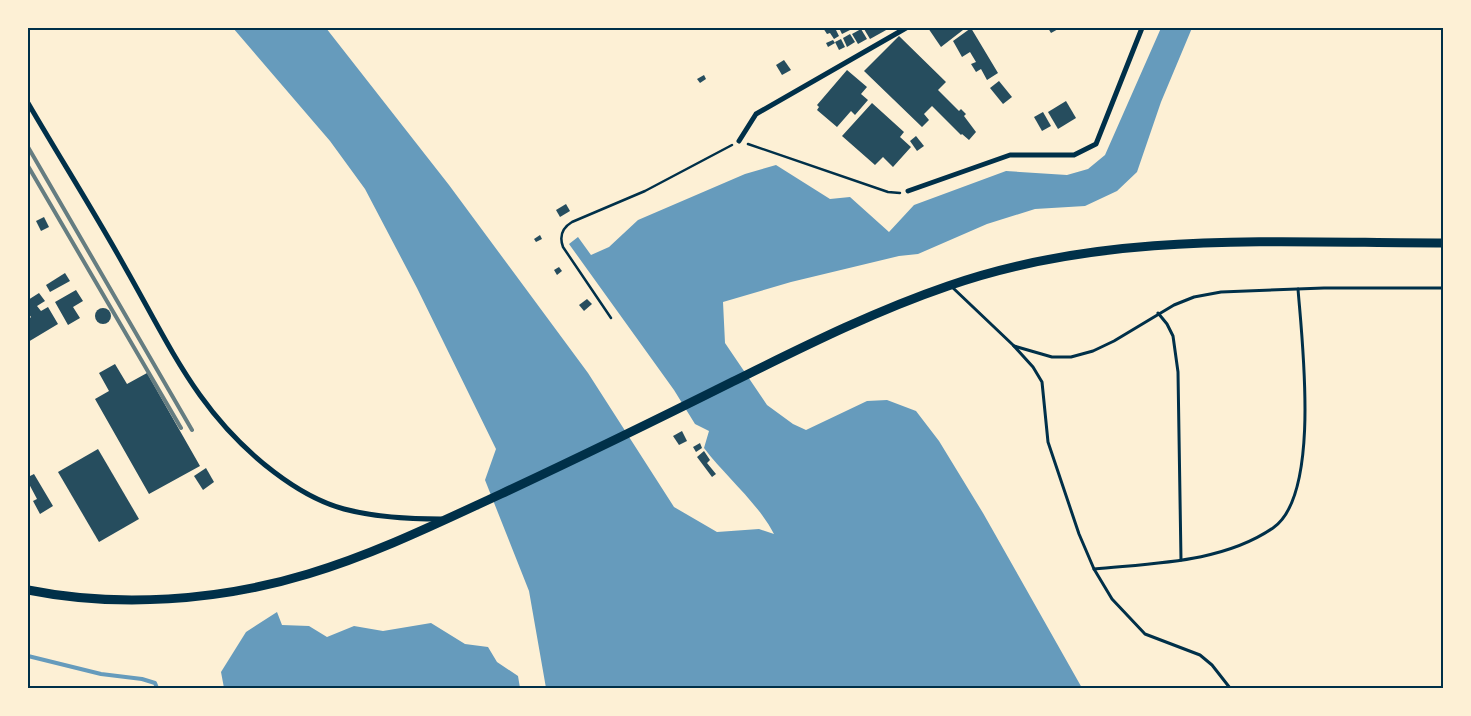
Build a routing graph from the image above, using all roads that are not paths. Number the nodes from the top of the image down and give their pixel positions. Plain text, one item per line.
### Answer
1 (906, 28) edge
2 (1142, 28) edge
3 (28, 103) edge
4 (740, 140) road end
5 (908, 191) road end
6 (1444, 243) edge
7 (950, 285) junction
8 (1444, 288) edge
9 (1298, 289) junction
10 (1158, 313) junction
11 (1013, 345) junction
12 (446, 519) junction
13 (1181, 560) junction
14 (1094, 568) junction
15 (28, 590) edge
16 (1230, 688) edge

1 - 4 street
2 - 5 street
3 - 12 street
6 - 7 street
7 - 11 lane
7 - 12 street
8 - 9 lane
9 - 10 lane
9 - 13 lane
10 - 11 lane
10 - 13 lane
11 - 14 lane
12 - 15 street
13 - 14 lane
14 - 16 lane

